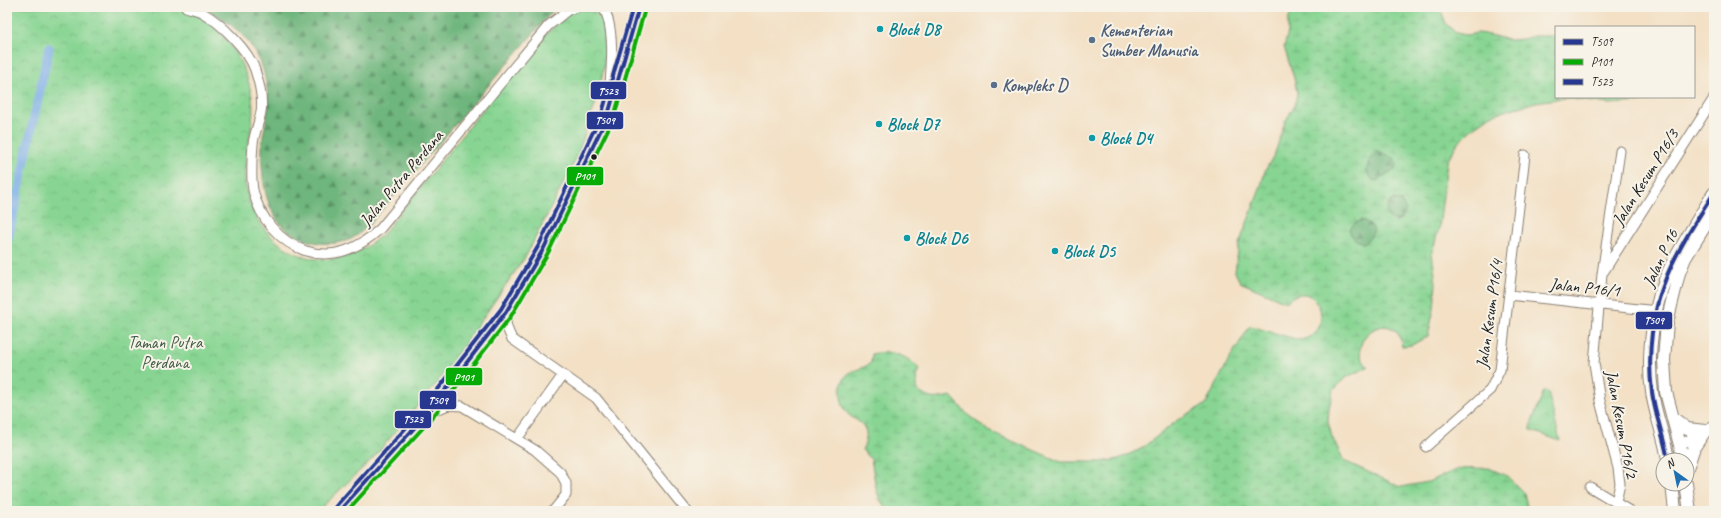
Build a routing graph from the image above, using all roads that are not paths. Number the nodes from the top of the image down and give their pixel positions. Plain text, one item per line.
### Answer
1 (186, 7) edge
2 (576, 7) edge
3 (603, 7) edge
4 (639, 7) edge
5 (1714, 98) edge
6 (608, 115) junction
7 (1620, 151) dead end
8 (1525, 155) dead end
9 (1714, 193) edge
10 (1714, 211) edge
11 (1602, 274) junction
12 (1509, 295) junction
13 (1599, 304) junction
14 (1657, 311) junction
15 (506, 312) junction
16 (563, 374) junction
17 (1652, 393) junction
18 (426, 415) junction
19 (1673, 418) junction
20 (1709, 428) edge
21 (517, 439) junction
22 (1680, 445) junction
23 (1426, 447) dead end
24 (1666, 452) edge
25 (1676, 452) edge
26 (1681, 452) edge
27 (1692, 452) edge
28 (1590, 487) dead end
29 (1673, 492) edge
30 (1675, 492) edge
31 (1687, 492) edge
32 (1616, 502) junction
33 (1675, 507) edge
34 (339, 511) edge
35 (553, 511) edge
36 (687, 511) edge
37 (1630, 511) edge
38 (1690, 511) edge

1 - 2 street, Jalan Putra Perdana
3 - 6 street
4 - 6 main road
5 - 11 street, Jalan Kesum P16/3
6 - 15 main road
7 - 11 street, Jalan Kesum P16/3
8 - 12 street, Jalan Kesum P16/4
9 - 14 street, Jalan P 16
10 - 19 street, Jalan P 16
11 - 13 street, Jalan Kesum P16/3
12 - 13 street, Jalan P16/1
12 - 23 street, Jalan Kesum P16/4
13 - 14 street, Jalan P16/1
13 - 32 street, Jalan Kesum P16/2
14 - 17 street, Jalan P 16
15 - 16 street
15 - 18 main road
16 - 21 street
16 - 36 street
17 - 22 street
17 - 24 street, Jalan P 16
18 - 21 street
18 - 34 main road
19 - 20 street
19 - 22 street, Jalan P 16
20 - 22 street
20 - 27 street
21 - 35 street
22 - 25 street
22 - 26 street, Jalan P 16
28 - 32 street
29 - 33 street
30 - 33 street
31 - 38 street
32 - 37 street

